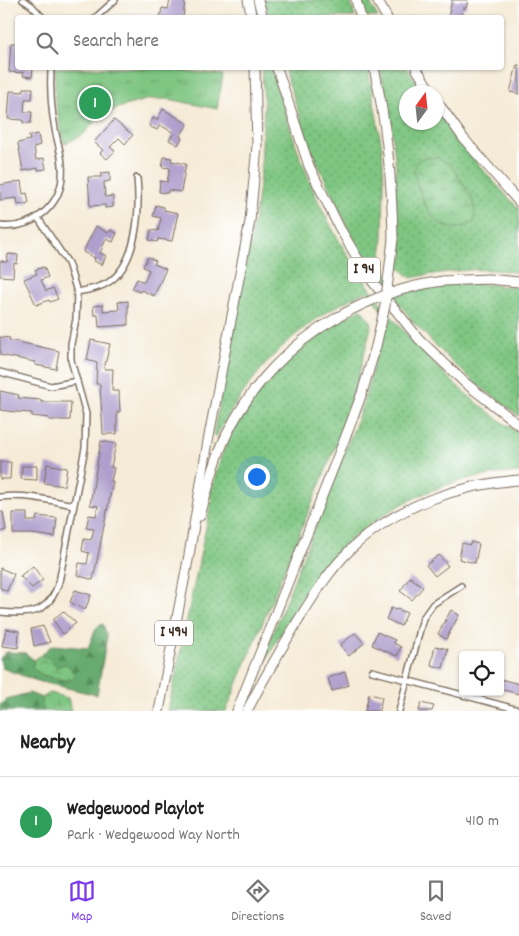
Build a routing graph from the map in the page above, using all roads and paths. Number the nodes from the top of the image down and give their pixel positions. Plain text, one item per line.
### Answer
1 (23, 0) edge
2 (115, 0) edge
3 (248, 0) edge
4 (258, 0) edge
5 (356, 0) edge
6 (377, 0) edge
7 (41, 15) edge
8 (98, 15) edge
9 (251, 15) edge
10 (262, 15) edge
11 (360, 15) edge
12 (385, 15) edge
13 (51, 70) edge
14 (255, 70) edge
15 (278, 70) edge
16 (374, 70) edge
17 (417, 70) edge
18 (427, 85) edge
19 (444, 111) edge
20 (137, 178) dead end
21 (519, 202) edge
22 (38, 218) junction
23 (0, 226) edge
24 (519, 282) edge
25 (77, 292) junction
26 (0, 372) edge
27 (77, 381) junction
28 (519, 425) edge
29 (519, 480) edge
30 (0, 497) edge
31 (73, 505) junction
32 (189, 555) junction
33 (461, 586) dead end
34 (0, 612) edge
35 (372, 671) dead end
36 (407, 680) junction
37 (519, 710) edge
38 (159, 711) edge
39 (237, 711) edge
40 (247, 711) edge
41 (399, 711) edge

1 - 7 street
2 - 8 street
3 - 9 highway
4 - 10 highway
5 - 11 highway
6 - 12 highway
13 - 22 street
14 - 32 highway
15 - 28 highway, I 94
16 - 39 highway, bridge
17 - 18 highway
19 - 21 highway
20 - 25 street
22 - 23 street
22 - 25 street
24 - 32 highway, bridge
25 - 27 street
26 - 27 street
27 - 31 street
29 - 40 highway
30 - 31 street
31 - 34 street
32 - 38 highway, I 494
33 - 36 street
35 - 36 street
36 - 37 street
36 - 41 street

